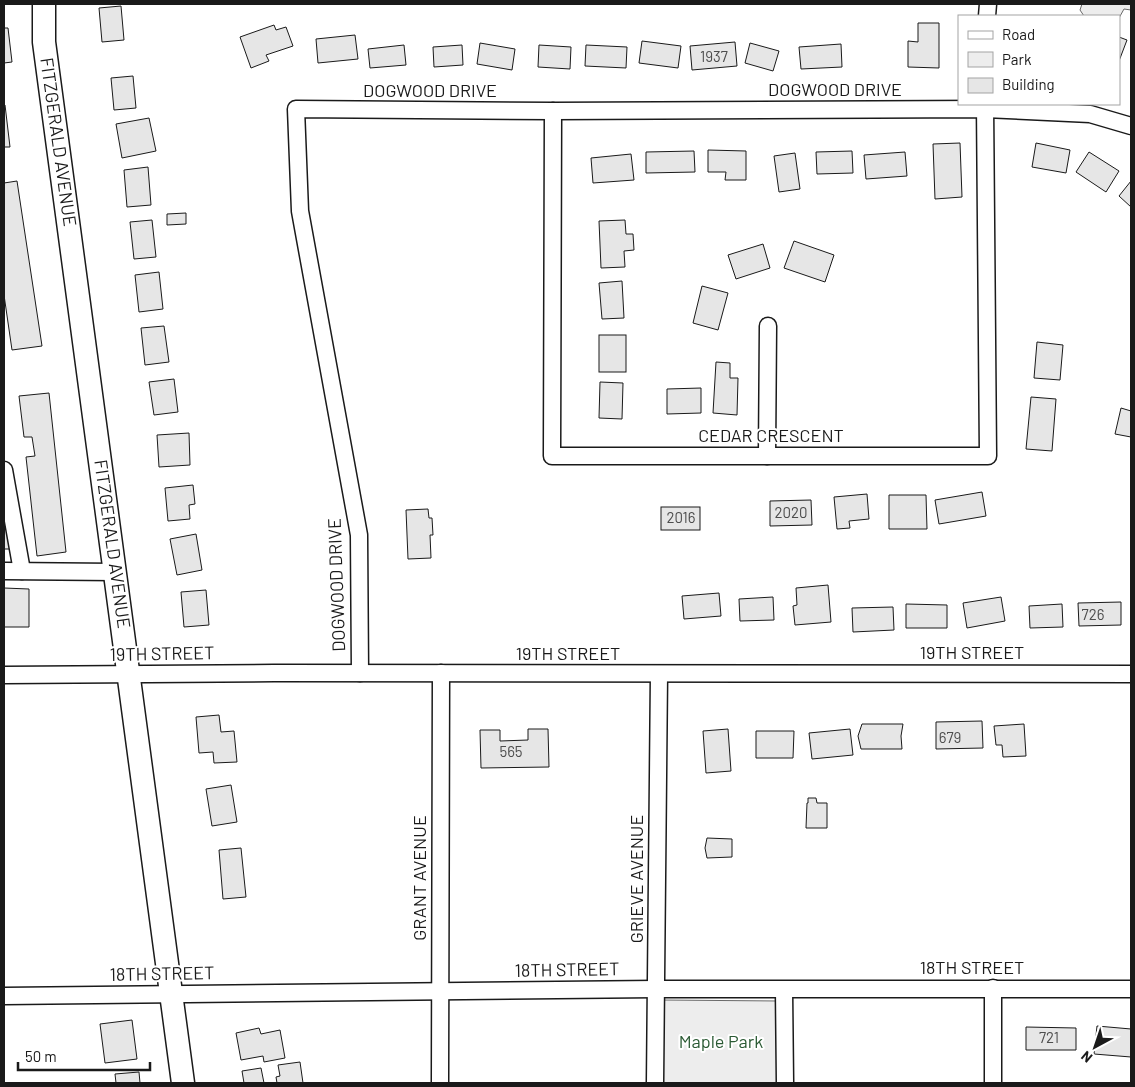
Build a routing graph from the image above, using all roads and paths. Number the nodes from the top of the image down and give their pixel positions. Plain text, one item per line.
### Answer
1 (44, 4) edge
2 (985, 106) edge
3 (553, 111) junction
4 (1131, 126) edge
5 (768, 326) dead end
6 (767, 456) junction
7 (4, 474) edge
8 (4, 571) edge
9 (22, 571) junction
10 (116, 572) junction
11 (360, 673) junction
12 (441, 673) junction
13 (130, 674) junction
14 (659, 674) junction
15 (1131, 674) edge
16 (4, 675) edge
17 (656, 988) junction
18 (994, 988) junction
19 (1131, 989) edge
20 (784, 990) junction
21 (440, 991) junction
22 (172, 994) junction
23 (4, 996) edge
24 (183, 1083) edge
25 (440, 1083) edge
26 (656, 1083) edge
27 (785, 1083) edge
28 (993, 1083) edge

1 - 10 street, FITZGERALD AVENUE
2 - 3 street, DOGWOOD DRIVE
2 - 4 street, DOGWOOD DRIVE
2 - 6 street, CEDAR CRESCENT
3 - 6 street, CEDAR CRESCENT
3 - 11 street, DOGWOOD DRIVE
5 - 6 street
7 - 9 street
8 - 9 street
9 - 10 street
10 - 13 street, FITZGERALD AVENUE
11 - 12 street, 19TH STREET
11 - 13 street, 19TH STREET
12 - 14 street, 19TH STREET
12 - 21 street, GRANT AVENUE
13 - 16 street, 19TH STREET
13 - 22 street, FITZGERALD AVENUE
14 - 15 street, 19TH STREET
14 - 17 street, GRIEVE AVENUE
17 - 20 street, 18TH STREET
17 - 21 street, 18TH STREET
17 - 26 street, GRIEVE AVENUE
18 - 19 street, 18TH STREET
18 - 20 street, 18TH STREET
18 - 28 street
20 - 27 street
21 - 22 street, 18TH STREET
21 - 25 street, GRANT AVENUE
22 - 23 street, 18TH STREET
22 - 24 street, FITZGERALD AVENUE

